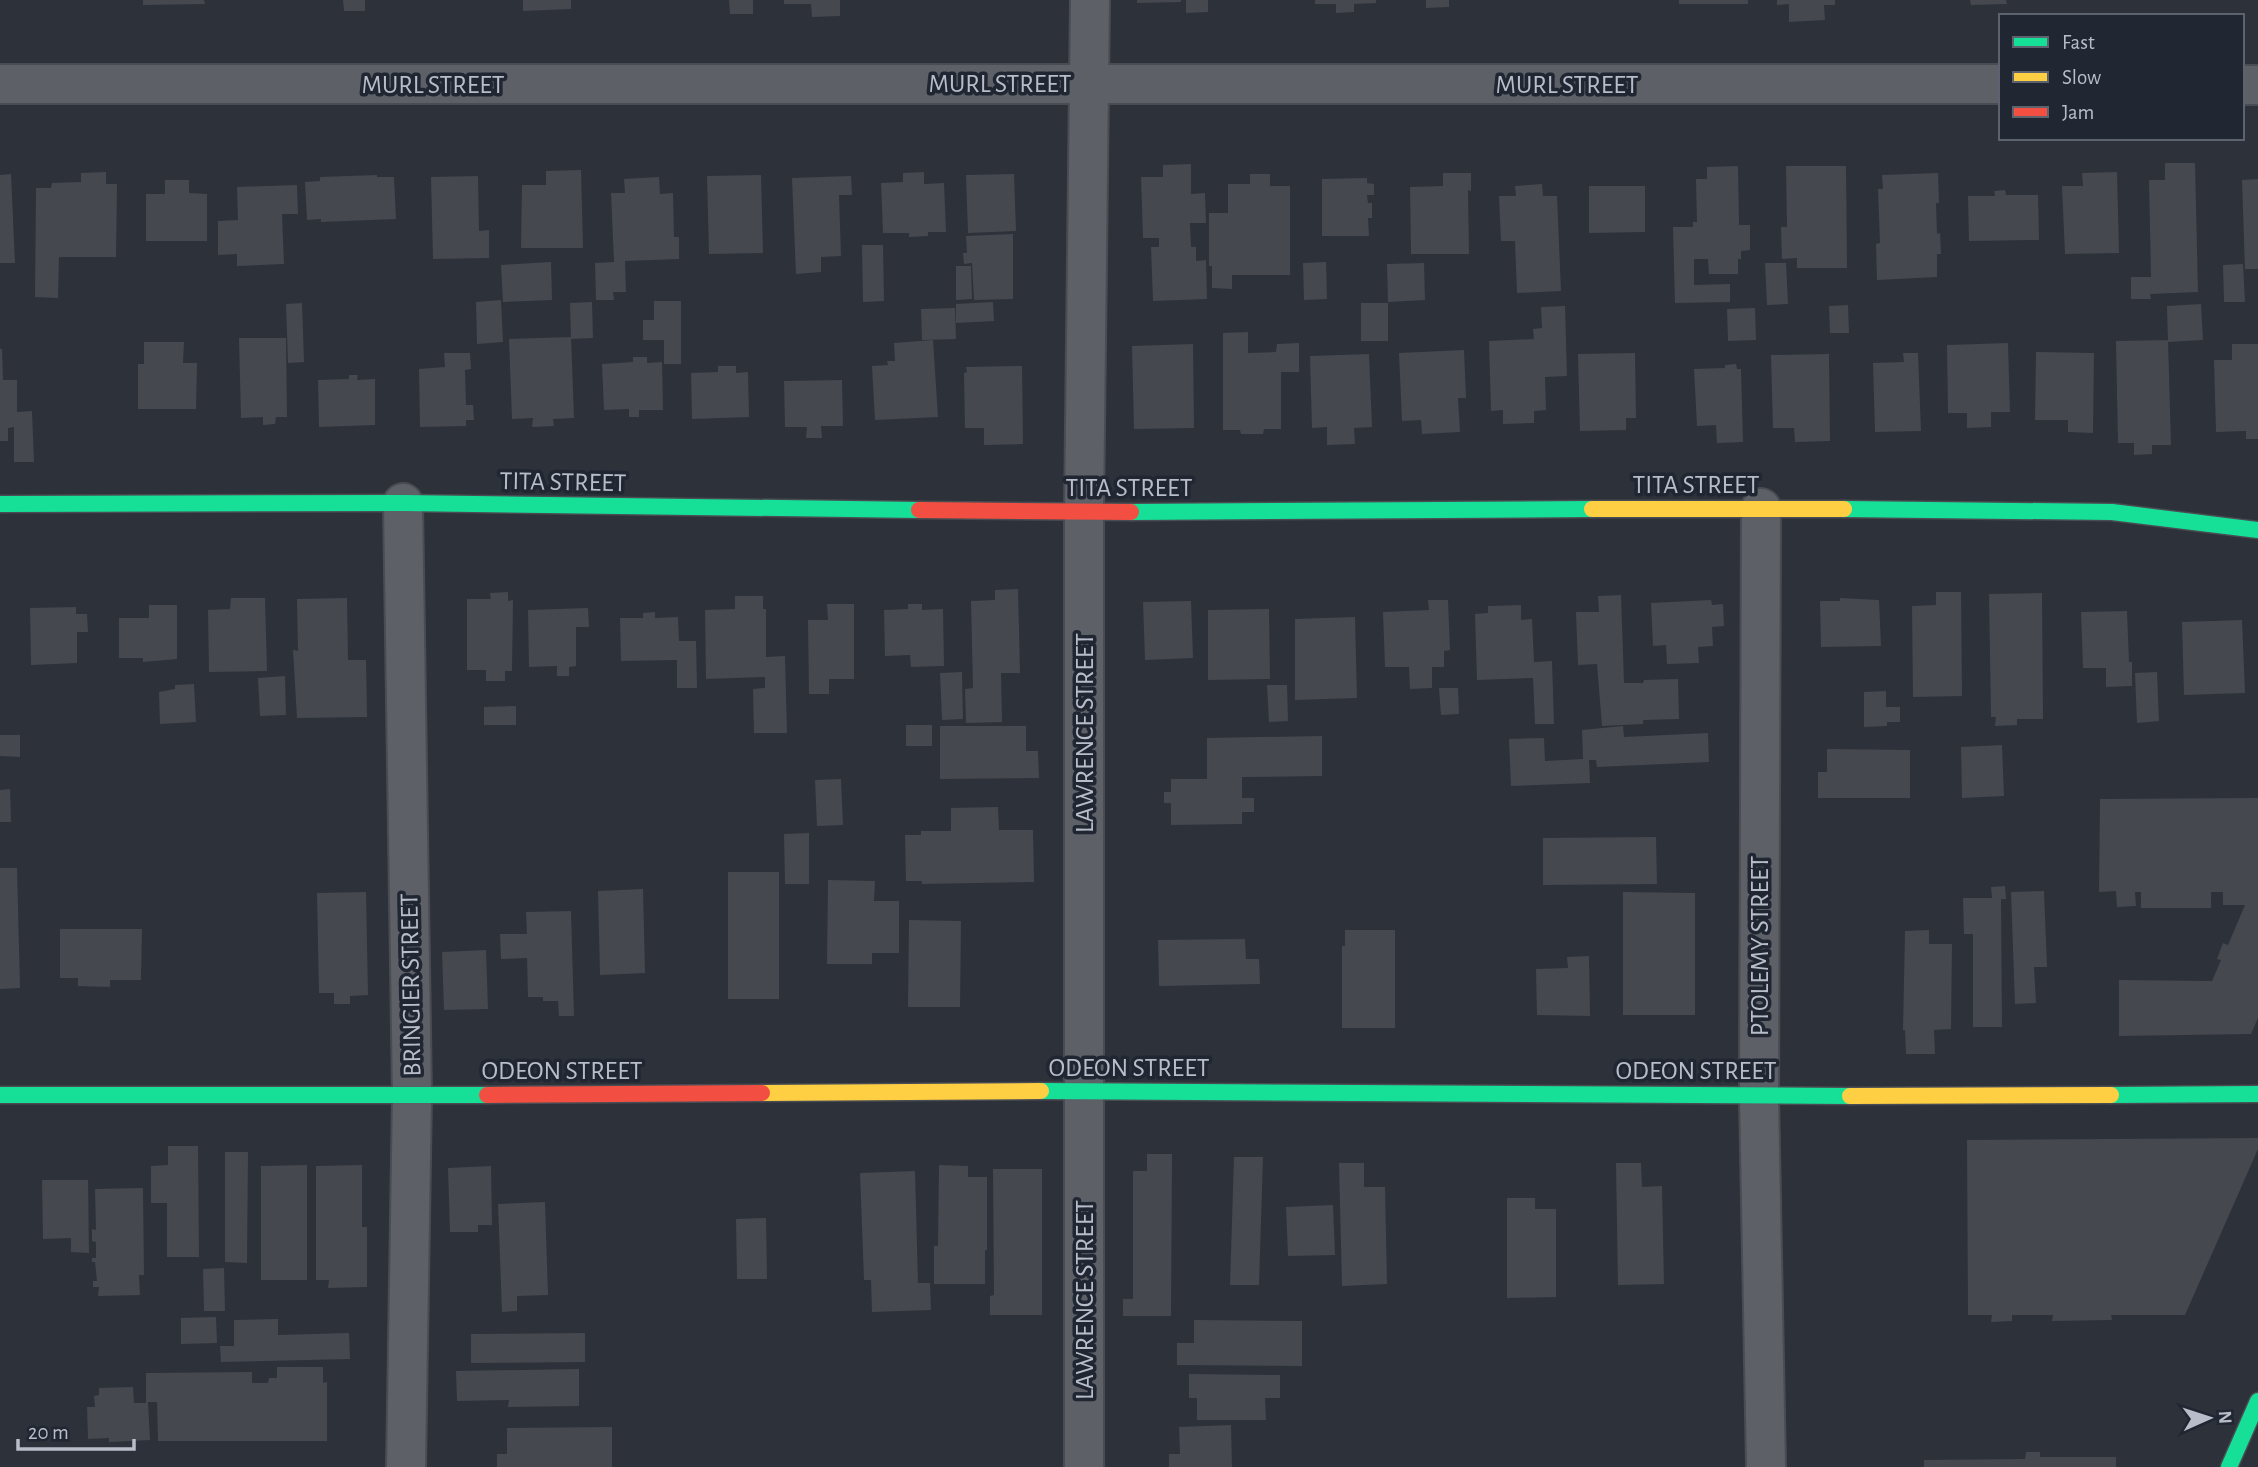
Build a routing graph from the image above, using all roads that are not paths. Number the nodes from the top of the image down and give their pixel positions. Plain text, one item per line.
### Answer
1 (1090, 0) edge
2 (1088, 83) junction
3 (0, 84) edge
4 (1999, 84) edge
5 (403, 503) junction
6 (0, 504) edge
7 (1761, 508) junction
8 (1084, 512) junction
9 (2258, 530) edge
10 (1083, 1091) junction
11 (2258, 1094) edge
12 (0, 1095) edge
13 (412, 1096) junction
14 (1759, 1096) junction
15 (2258, 1401) edge
16 (406, 1467) edge
17 (1084, 1467) edge
18 (1766, 1467) edge
19 (2229, 1467) edge

1 - 2 street, LAWRENCE STREET
2 - 3 street, MURL STREET
2 - 4 street, MURL STREET
2 - 8 street, LAWRENCE STREET
5 - 6 street, TITA STREET
5 - 8 street, TITA STREET
5 - 13 street, BRINGIER STREET
7 - 8 street, TITA STREET
7 - 9 street, TITA STREET
7 - 14 street, PTOLEMY STREET
8 - 10 street, LAWRENCE STREET
10 - 13 street, ODEON STREET
10 - 14 street, ODEON STREET
10 - 17 street, LAWRENCE STREET
11 - 14 street, ODEON STREET
12 - 13 street, ODEON STREET
13 - 16 street, BRINGIER STREET
14 - 18 street, PTOLEMY STREET
15 - 19 street

